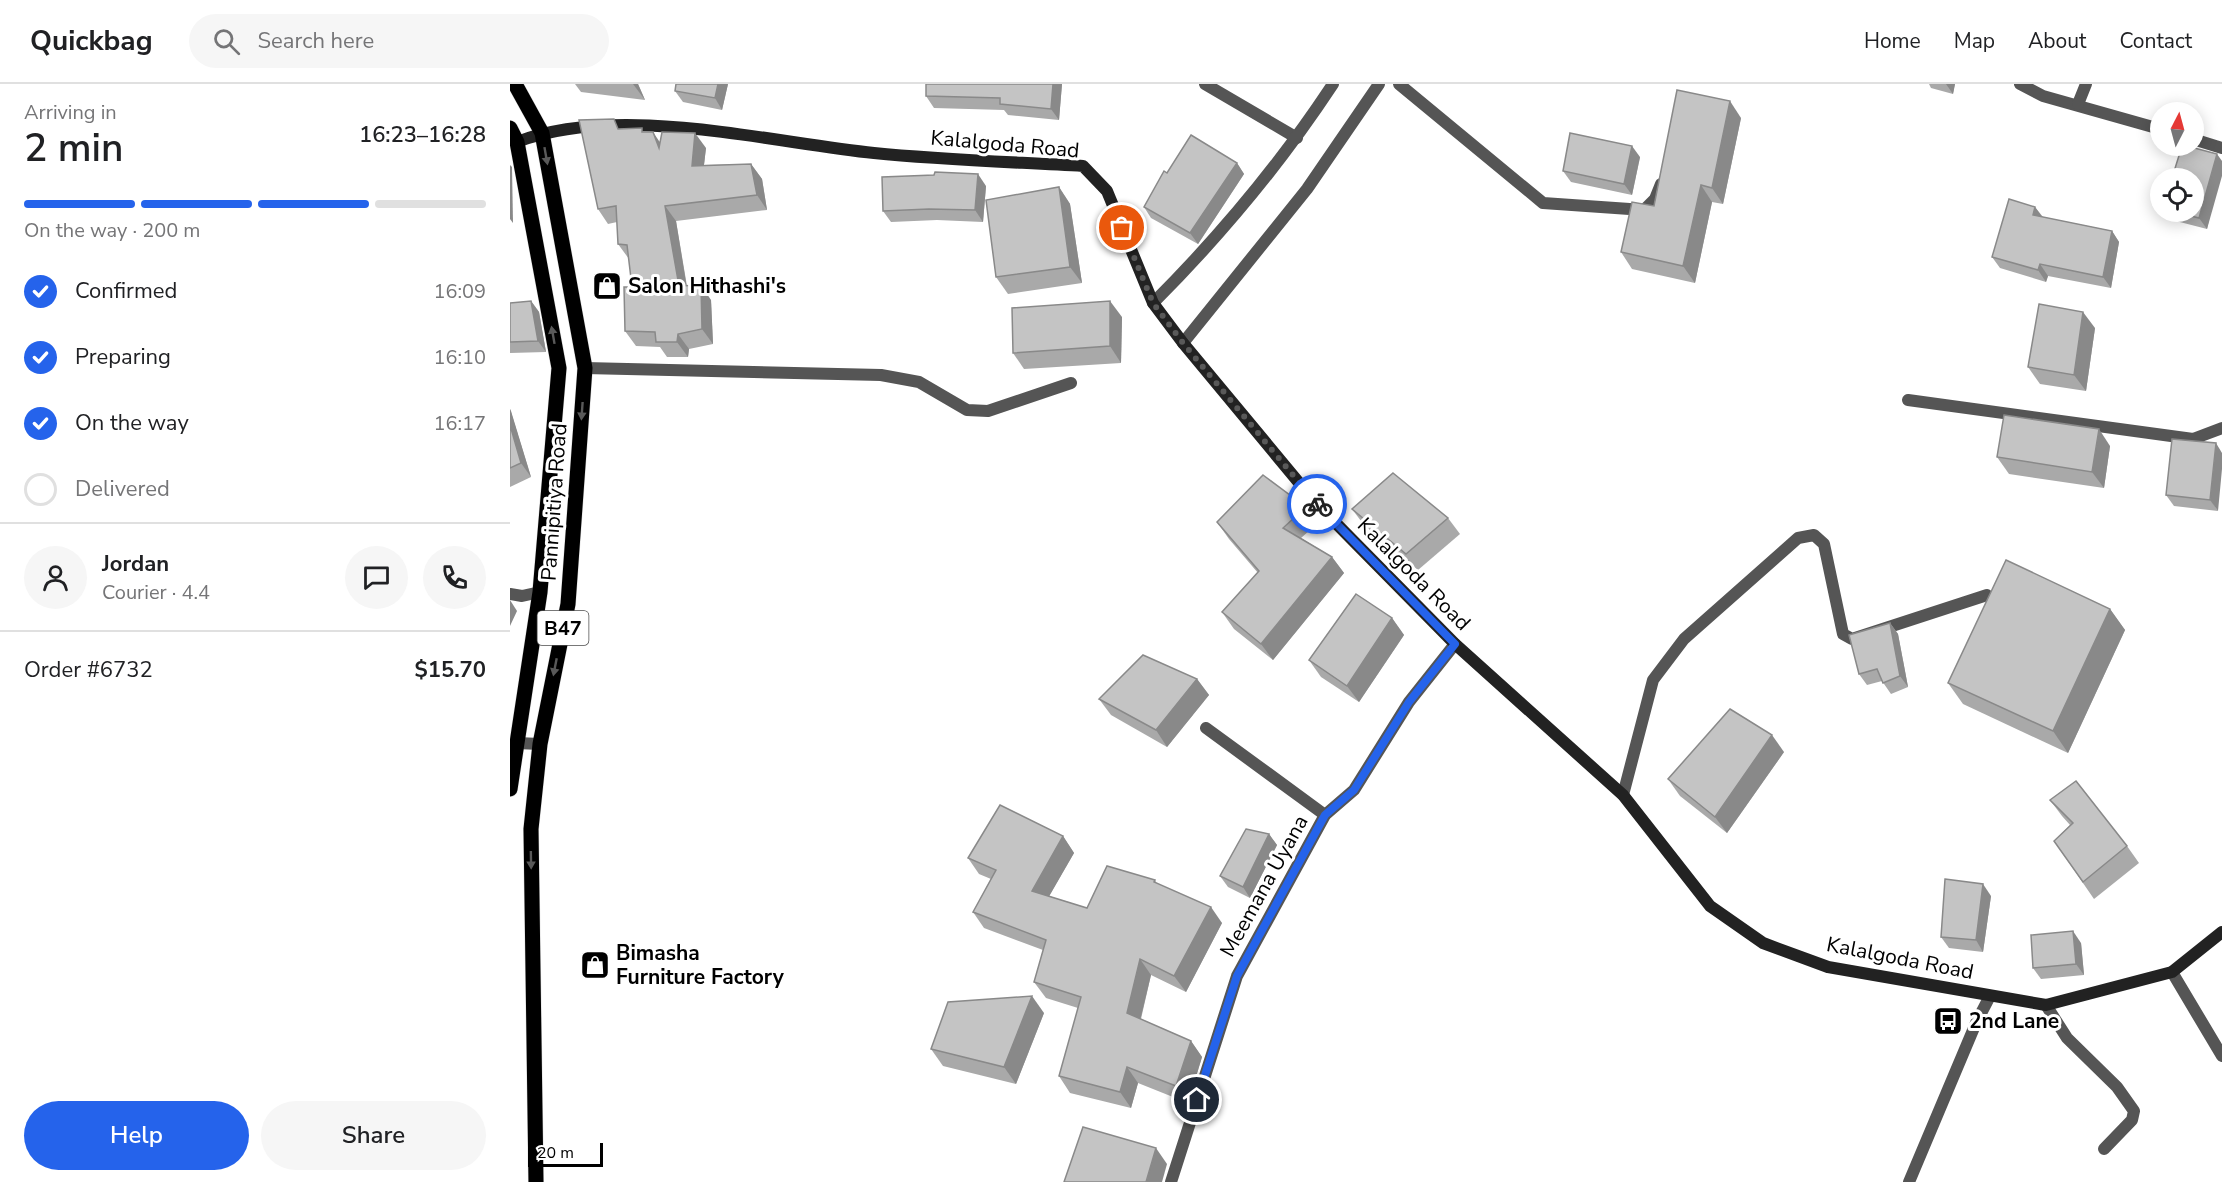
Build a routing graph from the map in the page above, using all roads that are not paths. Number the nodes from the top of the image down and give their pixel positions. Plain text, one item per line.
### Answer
1 (515, 84) edge
2 (1205, 84) edge
3 (1333, 84) edge
4 (1379, 84) edge
5 (1399, 84) edge
6 (2020, 84) edge
7 (2086, 84) edge
8 (2078, 104) junction
9 (2150, 126) edge
10 (510, 128) edge
11 (542, 133) junction
12 (1297, 138) junction
13 (518, 142) junction
14 (2204, 142) edge
15 (2222, 148) edge
16 (1665, 171) edge
17 (1153, 303) junction
18 (1183, 343) junction
19 (585, 368) junction
20 (1071, 383) dead end
21 (1908, 400) dead end
22 (2222, 428) edge
23 (540, 592) junction
24 (510, 594) edge
25 (1987, 595) edge
26 (1455, 644) junction
27 (1206, 728) dead end
28 (540, 744) junction
29 (514, 745) edge
30 (510, 789) edge
31 (1623, 795) junction
32 (1325, 815) junction
33 (2222, 932) edge
34 (2172, 972) junction
35 (1989, 996) junction
36 (2046, 1005) junction
37 (2222, 1056) edge
38 (2104, 1149) dead end
39 (536, 1182) edge
40 (1171, 1182) edge
41 (1909, 1182) edge

1 - 11 main road, Pannipitiya Road / B47
2 - 12 street
3 - 12 street
4 - 18 street
5 - 16 street
6 - 8 street
7 - 8 street
8 - 9 street
10 - 13 main road, Pannipitiya Road / B47
11 - 13 street, Kalalgoda Road
11 - 17 street, Kalalgoda Road
11 -> 19 main road, Pannipitiya Road / B47
12 - 17 street
23 -> 13 main road, Pannipitiya Road / B47
14 - 15 street
17 - 18 street, Kalalgoda Road
18 - 26 street, Kalalgoda Road
19 - 20 street
19 -> 28 main road, Pannipitiya Road / B47
21 - 22 street
23 - 24 street
23 - 29 main road, Pannipitiya Road / B47
25 - 31 street
26 - 31 street, Kalalgoda Road
26 - 32 street, Meemana Uyana
27 - 32 street
28 - 29 street
28 -> 39 main road, Pannipitiya Road / B47
29 - 30 main road, Pannipitiya Road / B47
31 - 35 street, Kalalgoda Road
32 - 40 street, Meemana Uyana
33 - 34 street, Kalalgoda Road
34 - 36 street, Kalalgoda Road
34 - 37 street
35 - 36 street, Kalalgoda Road
35 - 41 street
36 - 38 street

